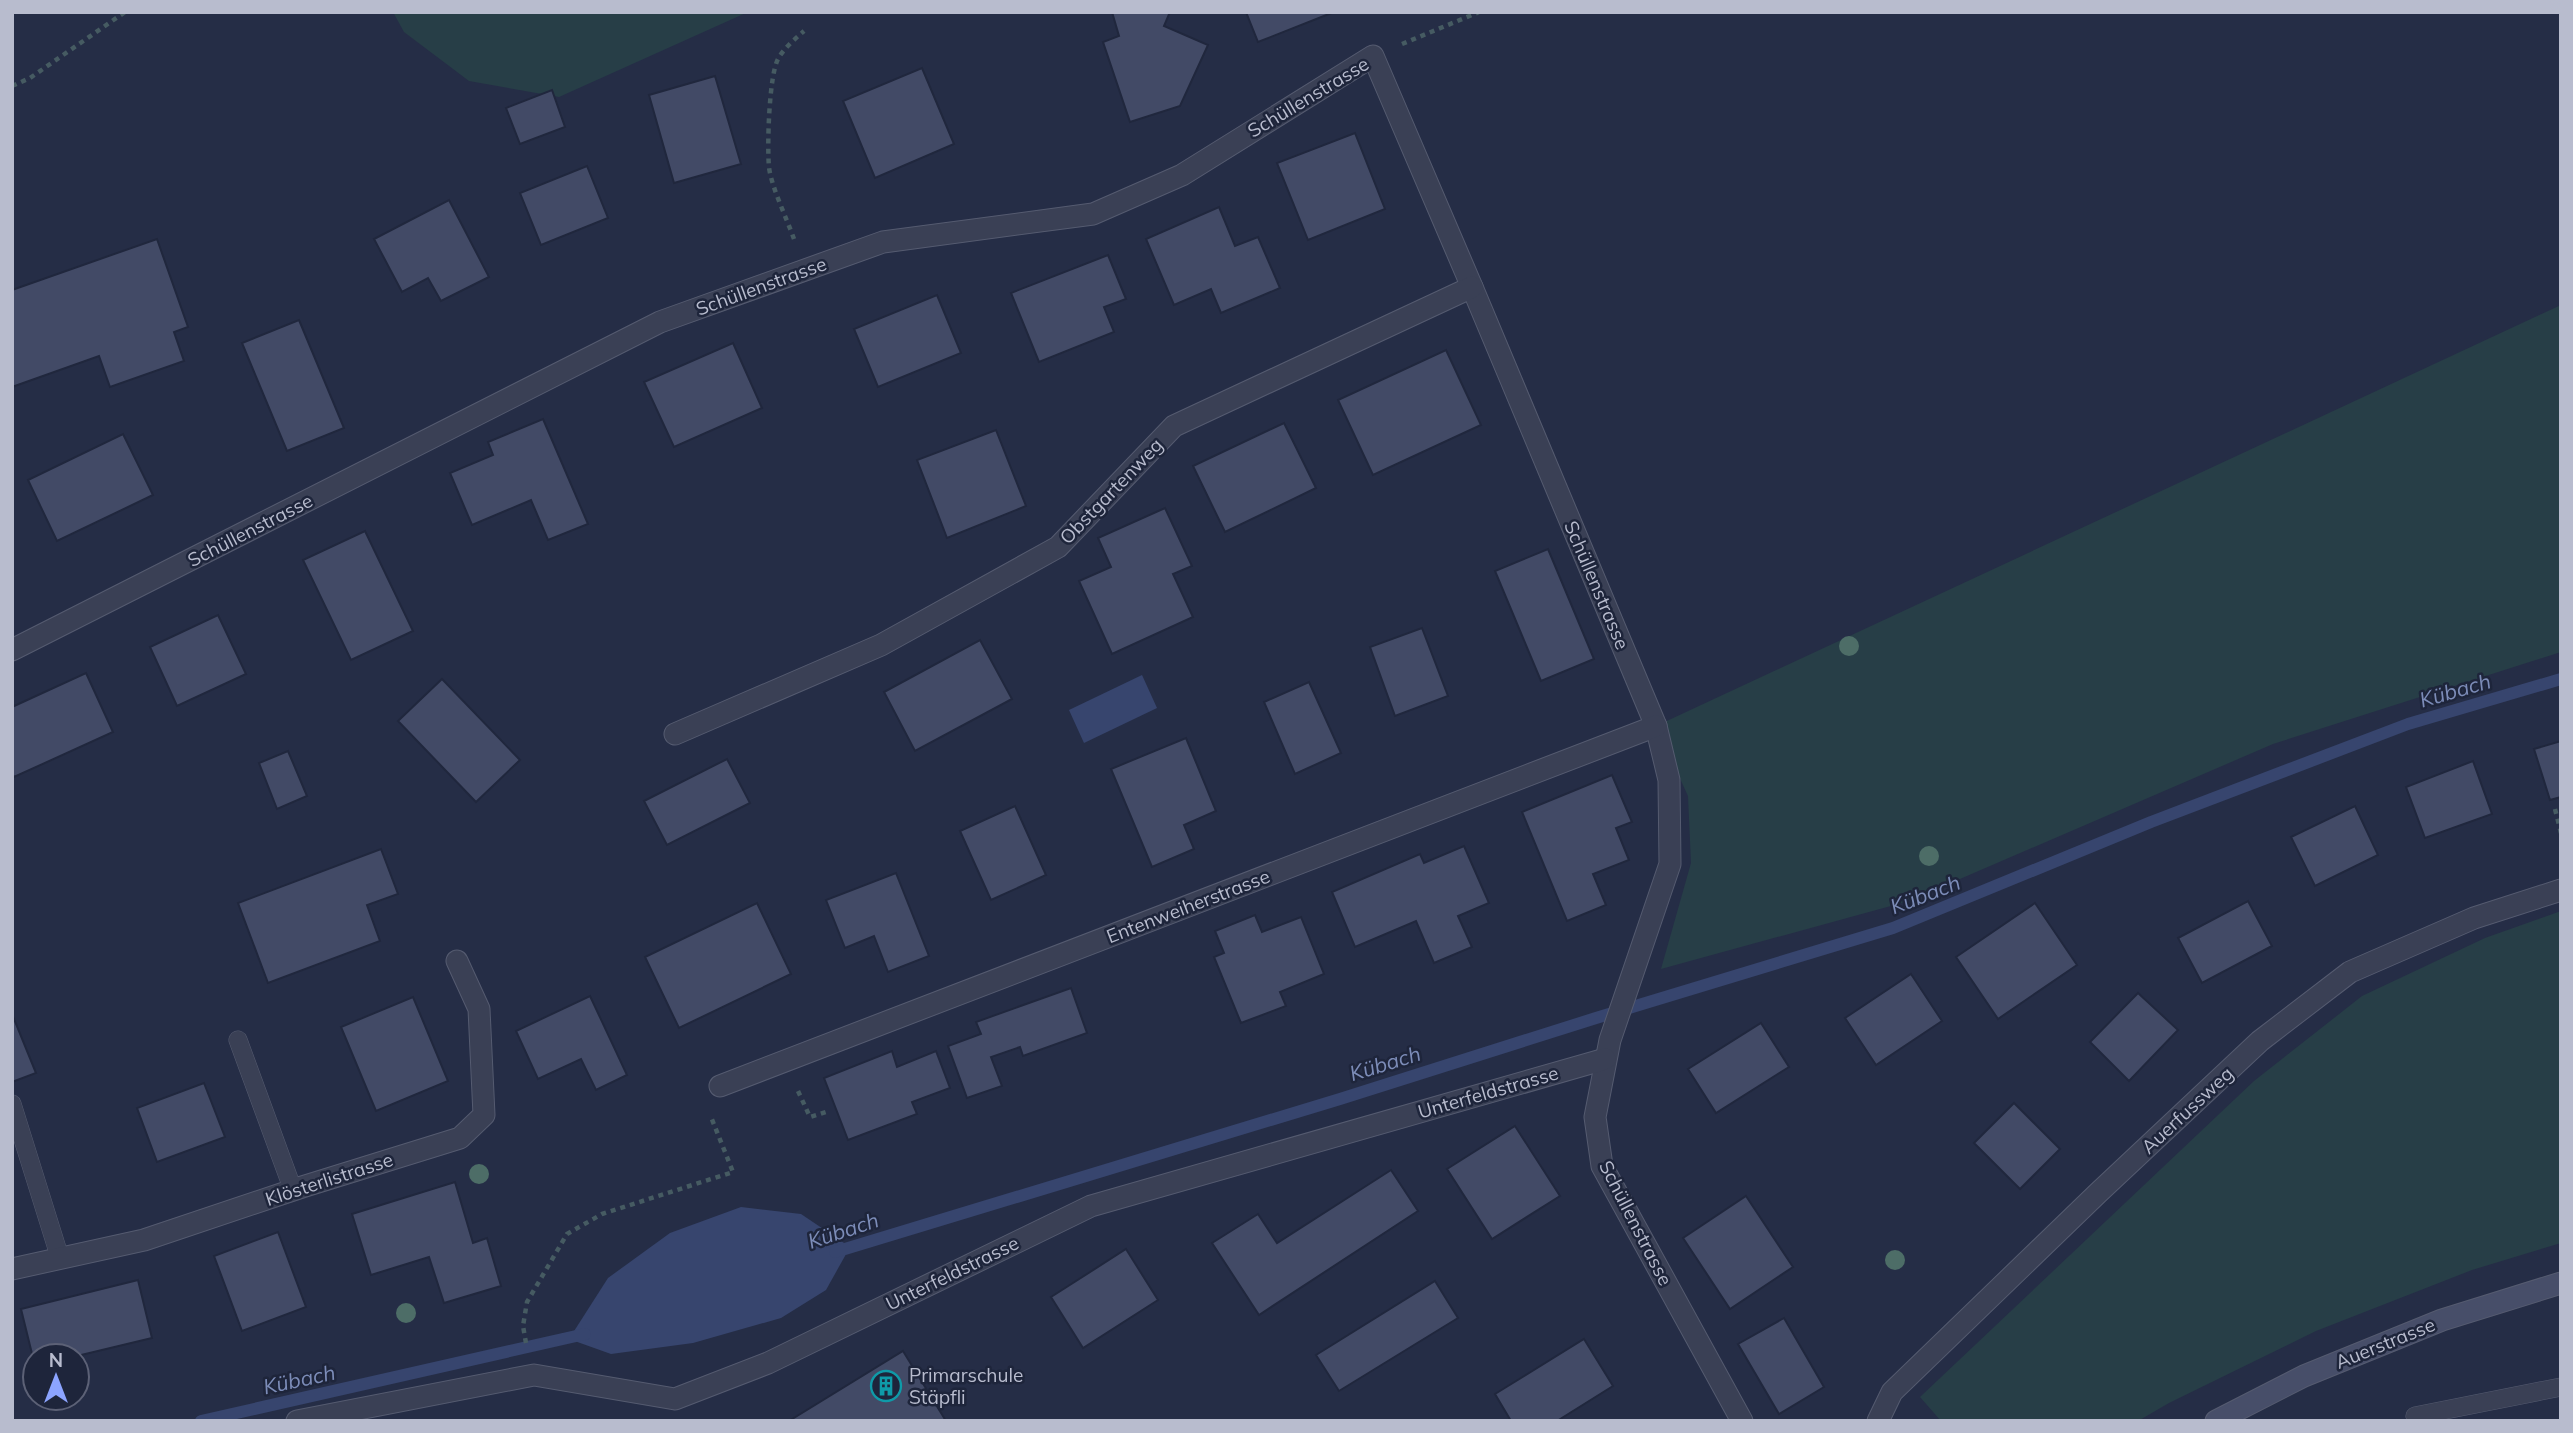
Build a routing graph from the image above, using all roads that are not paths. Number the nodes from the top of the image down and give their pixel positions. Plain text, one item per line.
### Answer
1 (1472, 287) junction
2 (12, 650) edge
3 (1656, 726) junction
4 (675, 734) dead end
5 (2561, 890) edge
6 (457, 961) dead end
7 (238, 1040) dead end
8 (1608, 1049) junction
9 (720, 1086) road end
10 (12, 1104) edge
11 (293, 1190) junction
12 (60, 1258) junction
13 (12, 1269) edge
14 (2561, 1283) edge
15 (2561, 1387) edge
16 (2414, 1416) dead end
17 (297, 1421) edge
18 (1742, 1421) edge
19 (1878, 1421) edge
20 (2216, 1421) edge

1 - 2 street, Schüllenstrasse
1 - 3 street, Schüllenstrasse
1 - 4 street, Obstgartenweg
3 - 8 street, Schüllenstrasse
3 - 9 street, Entenweiherstrasse
5 - 19 street, Auerfussweg
6 - 11 street, Klösterlistrasse
7 - 11 lane
8 - 17 street, Unterfeldstrasse
8 - 18 street, Schüllenstrasse
10 - 12 lane
11 - 12 street, Klösterlistrasse
12 - 13 street, Klösterlistrasse
14 - 20 main road, Auerstrasse
15 - 16 lane

